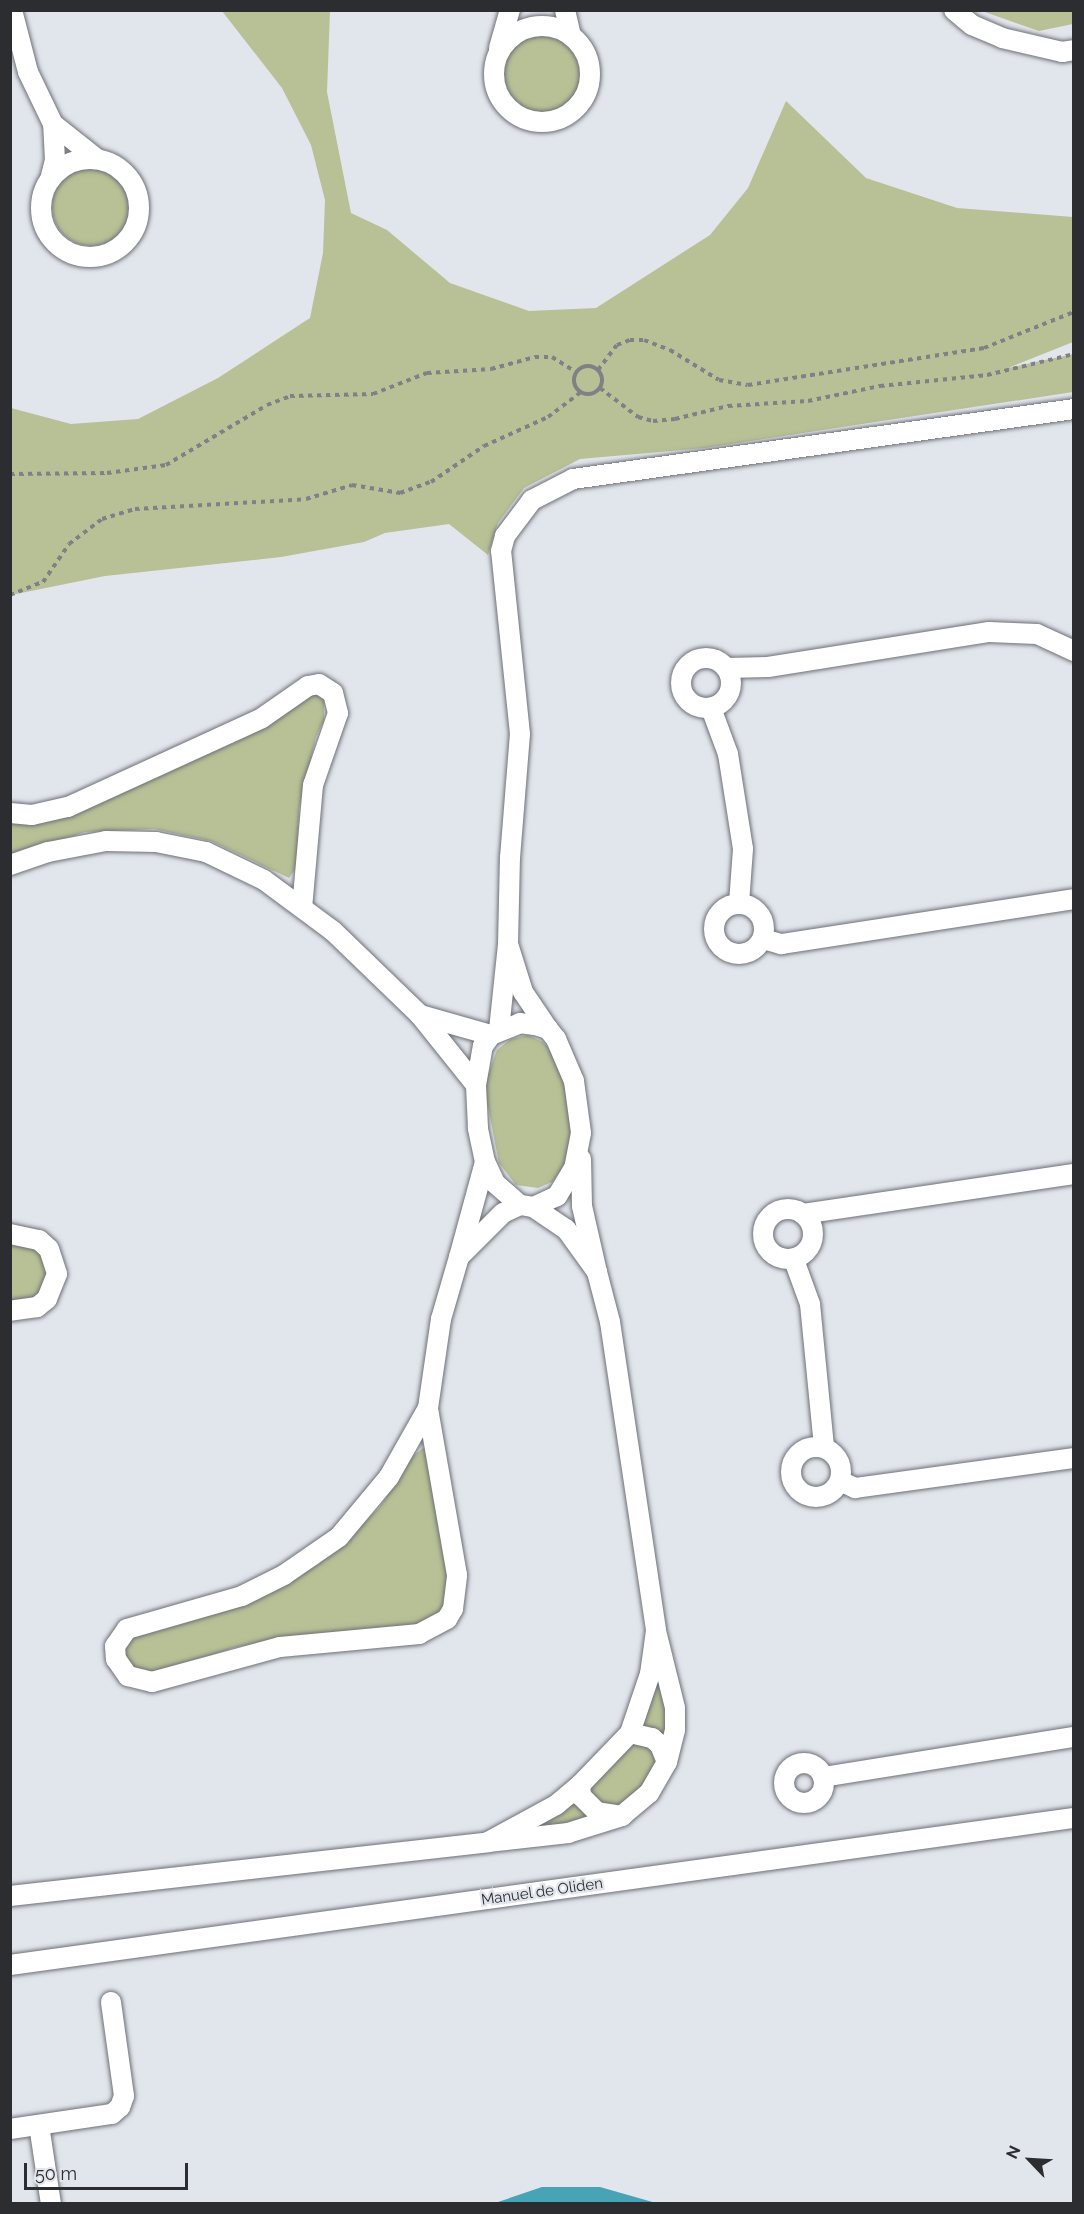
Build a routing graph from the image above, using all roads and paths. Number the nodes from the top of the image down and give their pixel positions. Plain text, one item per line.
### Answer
1 (12, 10) edge
2 (510, 10) edge
3 (565, 10) edge
4 (954, 10) edge
5 (571, 34) junction
6 (1074, 50) edge
7 (496, 57) junction
8 (53, 124) junction
9 (97, 159) junction
10 (50, 180) junction
11 (1074, 312) edge
12 (1074, 354) edge
13 (598, 370) junction
14 (576, 372) junction
15 (600, 387) junction
16 (581, 392) junction
17 (1074, 409) edge
18 (10, 474) edge
19 (10, 595) edge
20 (1074, 651) edge
21 (727, 668) junction
22 (711, 708) junction
23 (10, 813) edge
24 (10, 865) edge
25 (1074, 899) edge
26 (739, 904) junction
27 (302, 908) junction
28 (763, 939) junction
29 (508, 944) junction
30 (420, 1015) junction
31 (548, 1029) junction
32 (495, 1033) junction
33 (476, 1085) junction
34 (580, 1147) junction
35 (485, 1162) junction
36 (1074, 1174) edge
37 (526, 1206) junction
38 (803, 1214) junction
39 (10, 1234) edge
40 (459, 1257) junction
41 (794, 1260) junction
42 (597, 1272) junction
43 (10, 1311) edge
44 (428, 1408) junction
45 (824, 1448) junction
46 (1074, 1458) edge
47 (840, 1481) junction
48 (656, 1631) junction
49 (630, 1733) junction
50 (1074, 1737) edge
51 (667, 1762) junction
52 (823, 1777) dead end
53 (580, 1785) junction
54 (622, 1816) junction
55 (1074, 1818) edge
56 (488, 1842) junction
57 (10, 1896) edge
58 (10, 1965) edge
59 (111, 2002) dead end
60 (39, 2125) junction
61 (10, 2129) edge
62 (51, 2204) edge

1 - 8 street
2 - 7 street
3 - 5 street
4 - 6 street
5 - 7 street
5 - 7 street
8 - 9 street
8 - 10 street
9 - 10 street
9 - 10 street
11 - 13 path
12 - 15 path
13 - 14 path
13 - 15 path
14 - 16 path
14 - 18 path
15 - 16 path
16 - 19 path
17 - 29 street
20 - 21 street
21 - 22 street
21 - 22 street
22 - 26 street
23 - 27 street
24 - 27 street
25 - 28 street
26 - 28 street
26 - 28 street
27 - 30 street
29 - 31 street
29 - 32 street
30 - 32 street
30 - 33 street
31 - 32 street
31 - 34 street
32 - 33 street
33 - 35 street
34 - 37 street
34 - 42 street
35 - 37 street
35 - 40 street
36 - 38 street
37 - 40 street
37 - 42 street
38 - 41 street
38 - 41 street
39 - 43 street
40 - 44 street
41 - 45 street
42 - 48 street
44 - 44 street
45 - 47 street
45 - 47 street
46 - 47 street
48 - 49 street
48 - 51 street
49 - 51 street
49 - 53 street
50 - 52 street
51 - 54 street
53 - 54 street
53 - 56 street
54 - 56 street
55 - 58 street, Manuel de Oliden
56 - 57 street
59 - 60 street
60 - 61 street
60 - 62 street

